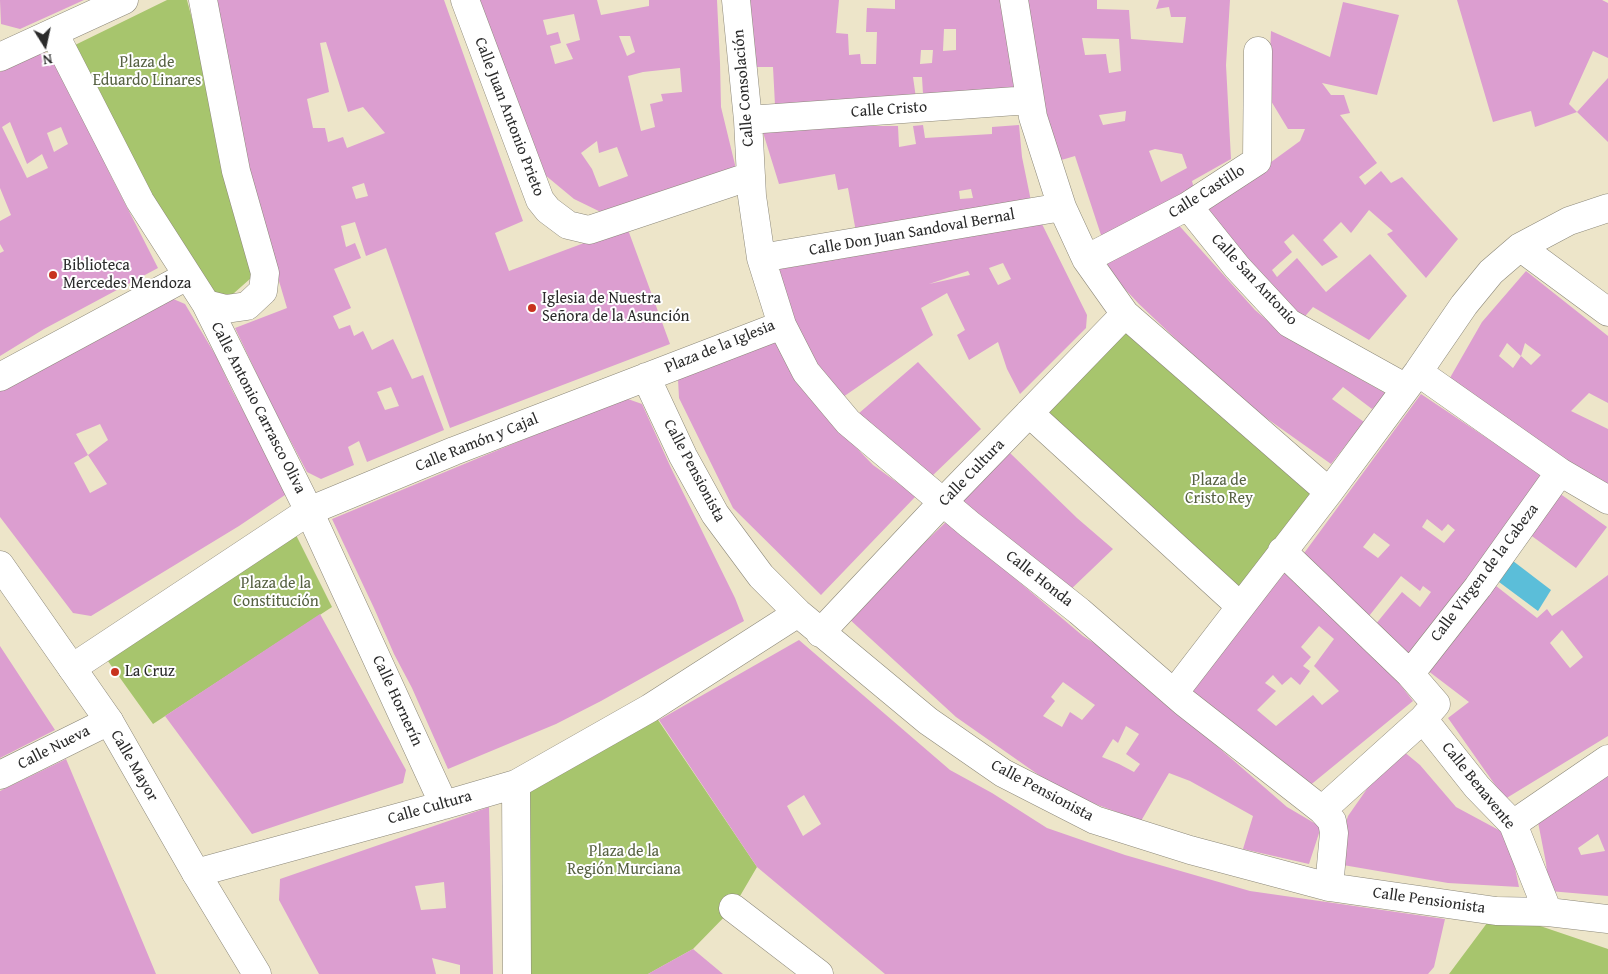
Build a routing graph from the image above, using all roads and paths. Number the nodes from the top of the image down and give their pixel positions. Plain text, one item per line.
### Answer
1 (124, 0) edge
2 (203, 0) edge
3 (465, 0) edge
4 (736, 0) edge
5 (1014, 0) edge
6 (54, 33) junction
7 (1258, 51) dead end
8 (1, 54) edge
9 (1030, 100) junction
10 (748, 120) junction
11 (750, 176) junction
12 (1188, 206) junction
13 (1062, 207) junction
14 (1608, 208) edge
15 (1520, 247) junction
16 (761, 258) junction
17 (1086, 259) junction
18 (187, 276) junction
19 (206, 304) junction
20 (1608, 312) edge
21 (1125, 314) junction
22 (782, 325) junction
23 (0, 377) edge
24 (646, 377) junction
25 (1412, 380) junction
26 (1030, 413) junction
27 (1560, 472) junction
28 (1329, 492) junction
29 (1608, 500) edge
30 (943, 502) junction
31 (309, 511) junction
32 (1282, 551) junction
33 (0, 565) edge
34 (1240, 606) junction
35 (798, 613) junction
36 (820, 633) junction
37 (72, 668) junction
38 (1410, 674) junction
39 (1174, 693) junction
40 (1429, 711) junction
41 (108, 721) junction
42 (1608, 759) edge
43 (0, 775) edge
44 (516, 784) junction
45 (444, 805) junction
46 (1322, 810) junction
47 (1513, 824) junction
48 (196, 873) junction
49 (1329, 887) junction
50 (733, 908) dead end
51 (1548, 912) junction
52 (1608, 919) edge
53 (257, 974) edge
54 (517, 974) edge
55 (819, 974) edge

1 - 6 street
2 - 19 street
3 - 11 street, Calle Juan Antonio Prieto
4 - 10 street, Calle Consolación
5 - 9 street
6 - 8 street
6 - 18 street
7 - 12 street, Calle Castillo
9 - 10 street, Calle Cristo
9 - 13 street
10 - 11 street, Calle Consolación
11 - 16 street, Plaza de la Iglesia
12 - 17 street, Calle Castillo
12 - 25 street, Calle San Antonio
13 - 16 street, Calle Don Juan Sandoval Bernal
13 - 17 street
14 - 15 street
15 - 20 street
15 - 25 street
16 - 22 street, Plaza de la Iglesia
17 - 21 street
18 - 19 street
18 - 23 street
19 - 31 street, Calle Antonio Carrasco Oliva
21 - 26 street, Calle Cultura
21 - 28 street
22 - 24 street, Plaza de la Iglesia
22 - 30 street, Calle Honda
24 - 31 street, Calle Ramón y Cajal
24 - 35 street, Calle Pensionista
25 - 27 street, Calle San Antonio
25 - 28 street
26 - 30 street, Calle Cultura
26 - 34 street
27 - 29 street, Calle San Antonio
27 - 38 street, Calle Virgen de la Cabeza
28 - 32 street
30 - 36 street, Calle Cultura
30 - 39 street, Calle Honda
31 - 37 street
31 - 45 street, Calle Hornerín
32 - 34 street
32 - 38 street, Calle Benavente
33 - 37 street, Calle Mayor
34 - 39 street
35 - 36 street, Calle Pensionista
35 - 44 street, Calle Cultura
36 - 49 street, Calle Pensionista
37 - 41 street, Calle Mayor
38 - 40 street, Calle Benavente
39 - 46 street, Calle Honda
40 - 46 street
40 - 47 street, Calle Benavente
41 - 43 street, Calle Nueva
41 - 48 street, Calle Mayor
42 - 47 street
44 - 45 street, Calle Cultura
44 - 54 street
45 - 48 street, Calle Cultura
46 - 49 street, Calle Honda
47 - 51 street, Calle Benavente
48 - 53 street, Calle Mayor
49 - 51 street, Calle Pensionista
50 - 55 street
51 - 52 street, Calle Pensionista

